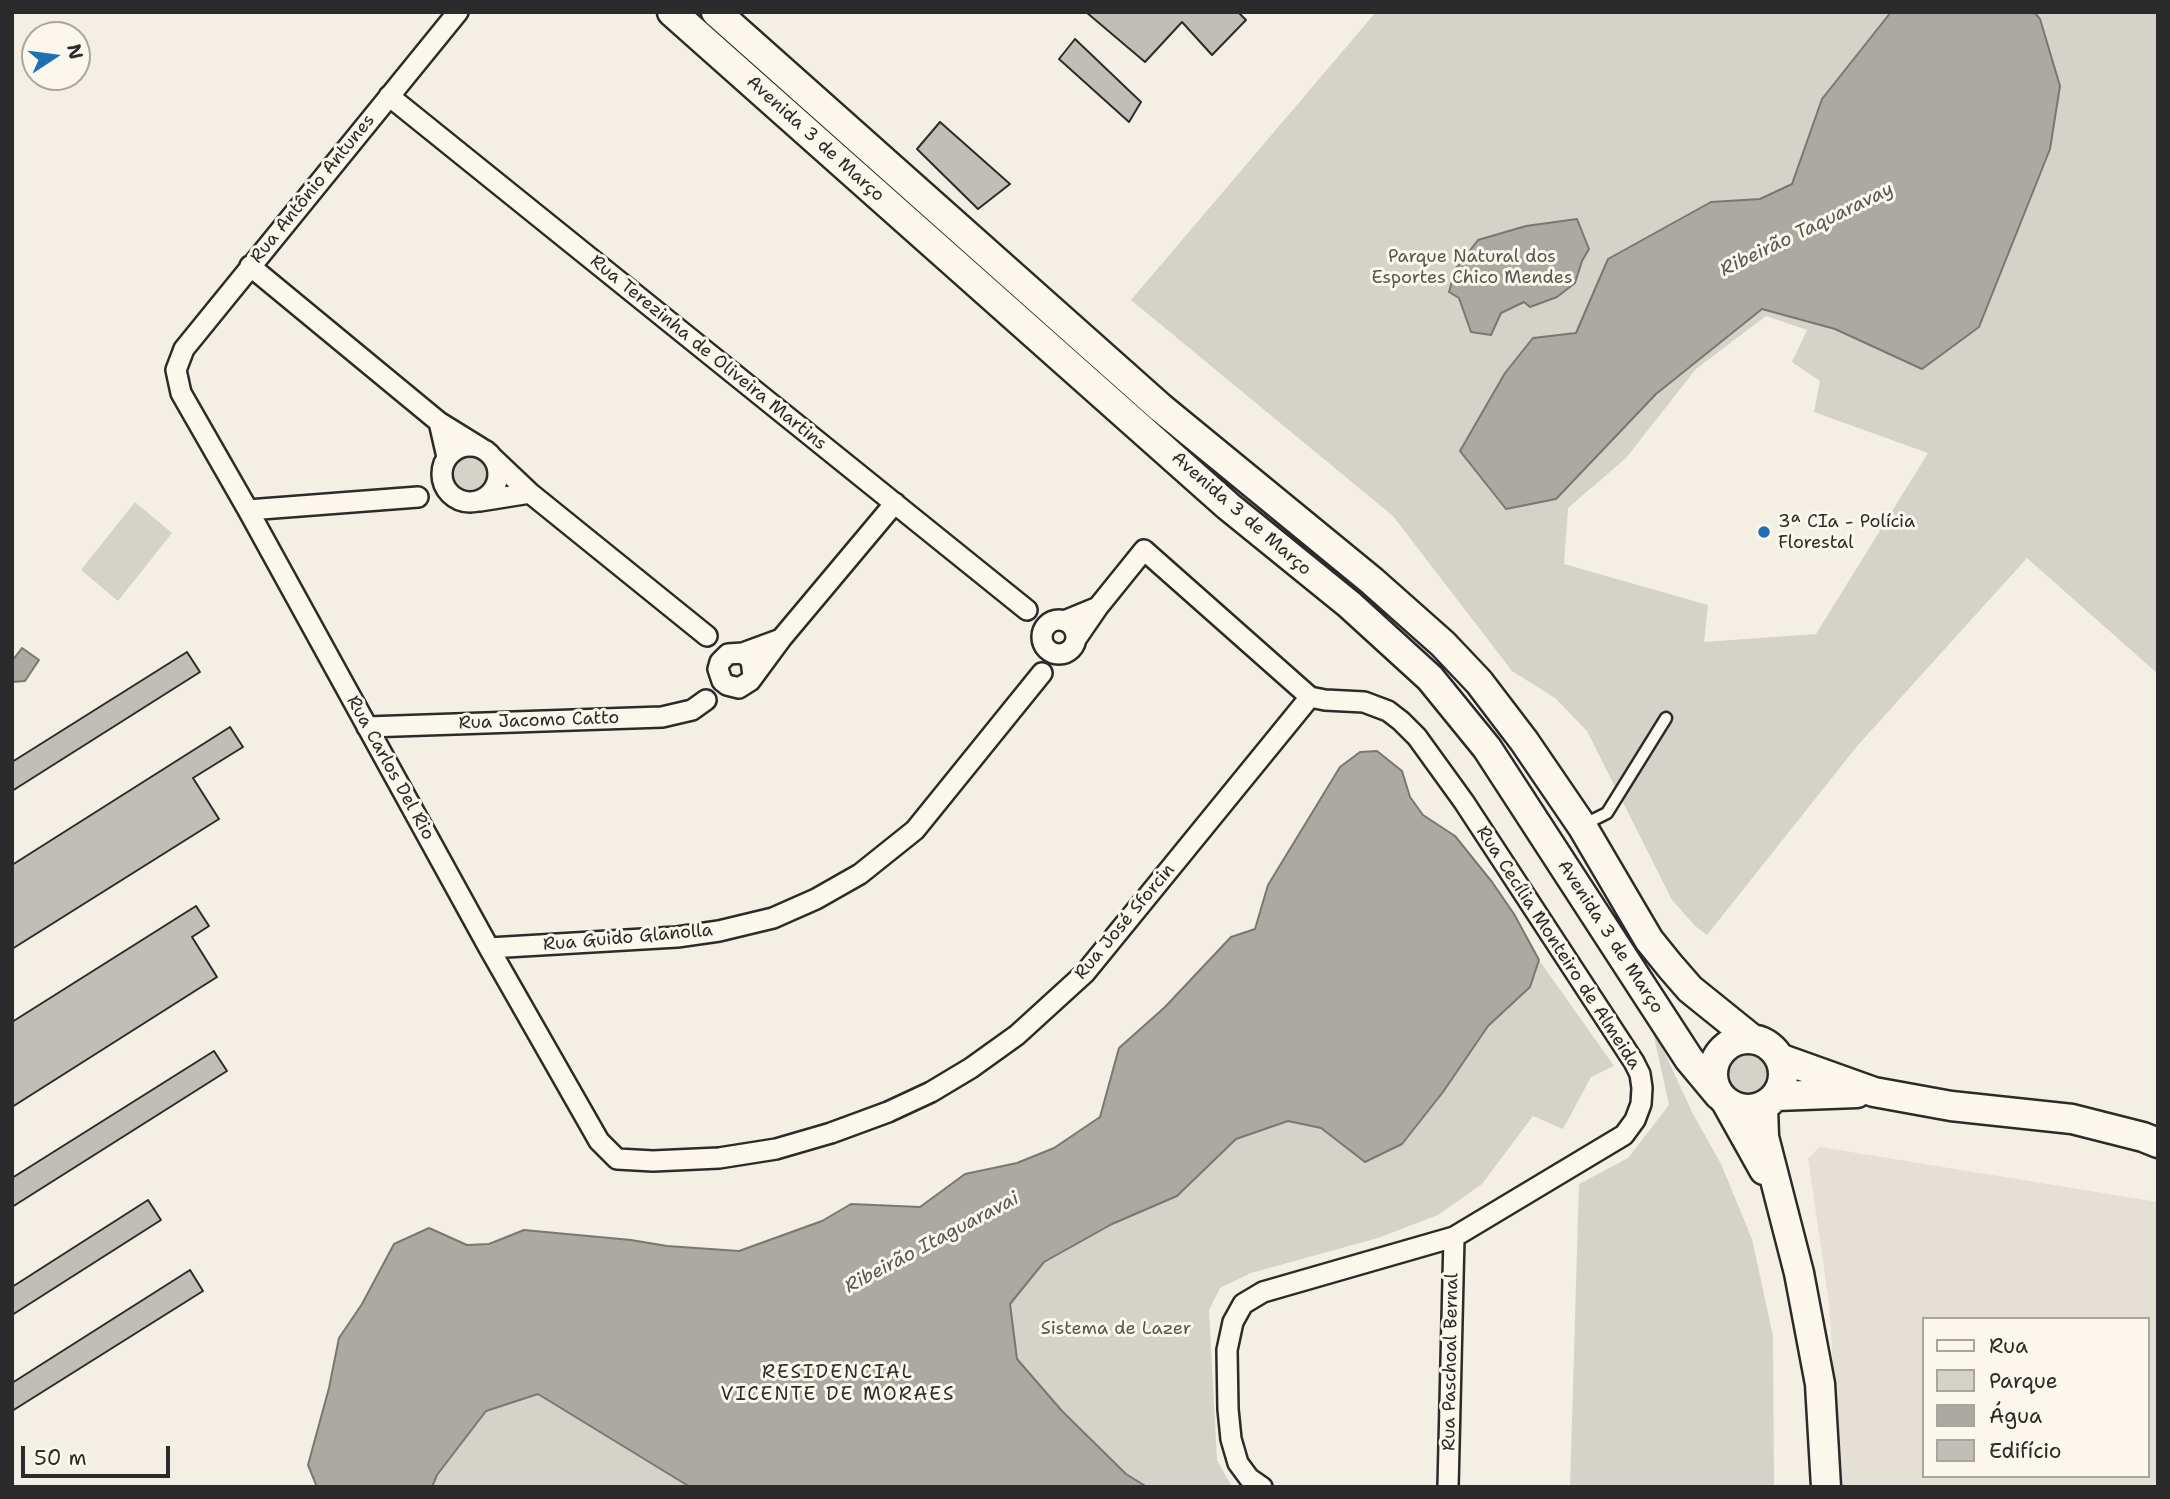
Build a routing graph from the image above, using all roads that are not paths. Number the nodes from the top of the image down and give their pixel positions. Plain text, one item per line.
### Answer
1 (458, 12) edge
2 (672, 12) edge
3 (716, 12) edge
4 (389, 96) junction
5 (250, 266) junction
6 (176, 370) joint
7 (439, 422) junction
8 (487, 453) junction
9 (444, 465) junction
10 (530, 493) junction
11 (418, 497) junction
12 (470, 501) junction
13 (895, 503) junction
14 (248, 510) junction
15 (1098, 607) junction
16 (1027, 610) junction
17 (1060, 620) junction
18 (707, 636) junction
19 (781, 639) junction
20 (1043, 640) junction
21 (1071, 646) junction
22 (741, 652) junction
23 (719, 666) junction
24 (1042, 673) junction
25 (746, 682) junction
26 (1310, 697) junction
27 (706, 700) junction
28 (1666, 718) dead end
29 (367, 727) junction
30 (1582, 826) junction
31 (489, 948) junction
32 (1752, 1039) junction
33 (1779, 1058) junction
34 (1874, 1092) junction
35 (1722, 1099) junction
36 (1769, 1101) junction
37 (2158, 1143) edge
38 (617, 1159) joint
39 (1784, 1214) junction
40 (1454, 1237) junction
41 (1262, 1487) edge
42 (1448, 1487) edge
43 (1826, 1487) edge

1 - 4 street, Rua Antônio Antunes
2 - 35 main road, Avenida 3 de Março
3 - 30 main road, Avenida 3 de Março
4 - 5 street, Rua Antônio Antunes
4 - 13 street, Rua Terezinha de Oliveira Martins
5 - 6 street, Rua Antônio Antunes
5 - 7 street
6 - 14 street, Rua Carlos Del Rio
7 - 8 street
7 - 9 street
8 - 9 street
8 - 10 street
8 - 12 street
9 - 11 street
9 - 12 street
10 - 12 street
10 - 18 street
11 - 12 street
11 - 14 street
13 - 16 street, Rua Terezinha de Oliveira Martins
13 - 19 street
14 - 29 street, Rua Carlos Del Rio
15 - 17 street, Rua Guido Glanolla
15 - 21 street, Rua Guido Glanolla
15 - 26 street, Rua Guido Glanolla
16 - 17 street, Rua Terezinha de Oliveira Martins
16 - 20 street, Rua Terezinha de Oliveira Martins
17 - 20 street
17 - 21 street
18 - 22 street
18 - 23 street
19 - 22 street
19 - 25 street
20 - 21 street
20 - 24 street
21 - 24 street, Rua Guido Glanolla
22 - 23 street
22 - 25 street
23 - 25 street
23 - 27 street
24 - 31 street, Rua Guido Glanolla
25 - 27 street, Rua Jacomo Catto
26 - 38 street, Rua José Sforcin
26 - 40 street, Rua Cecília Monteiro de Almeida
27 - 29 street, Rua Jacomo Catto
28 - 30 lane
29 - 31 street, Rua Carlos Del Rio
30 - 32 main road, Avenida 3 de Março
31 - 38 street, Rua Carlos Del Rio
32 - 33 main road
32 - 35 main road
33 - 34 main road
33 - 36 main road
34 - 36 main road
34 - 37 main road
35 - 36 main road
35 - 39 main road
36 - 39 main road
39 - 43 main road
40 - 41 street, Rua Cecília Monteiro de Almeida
40 - 42 street, Rua Paschoal Bernal

